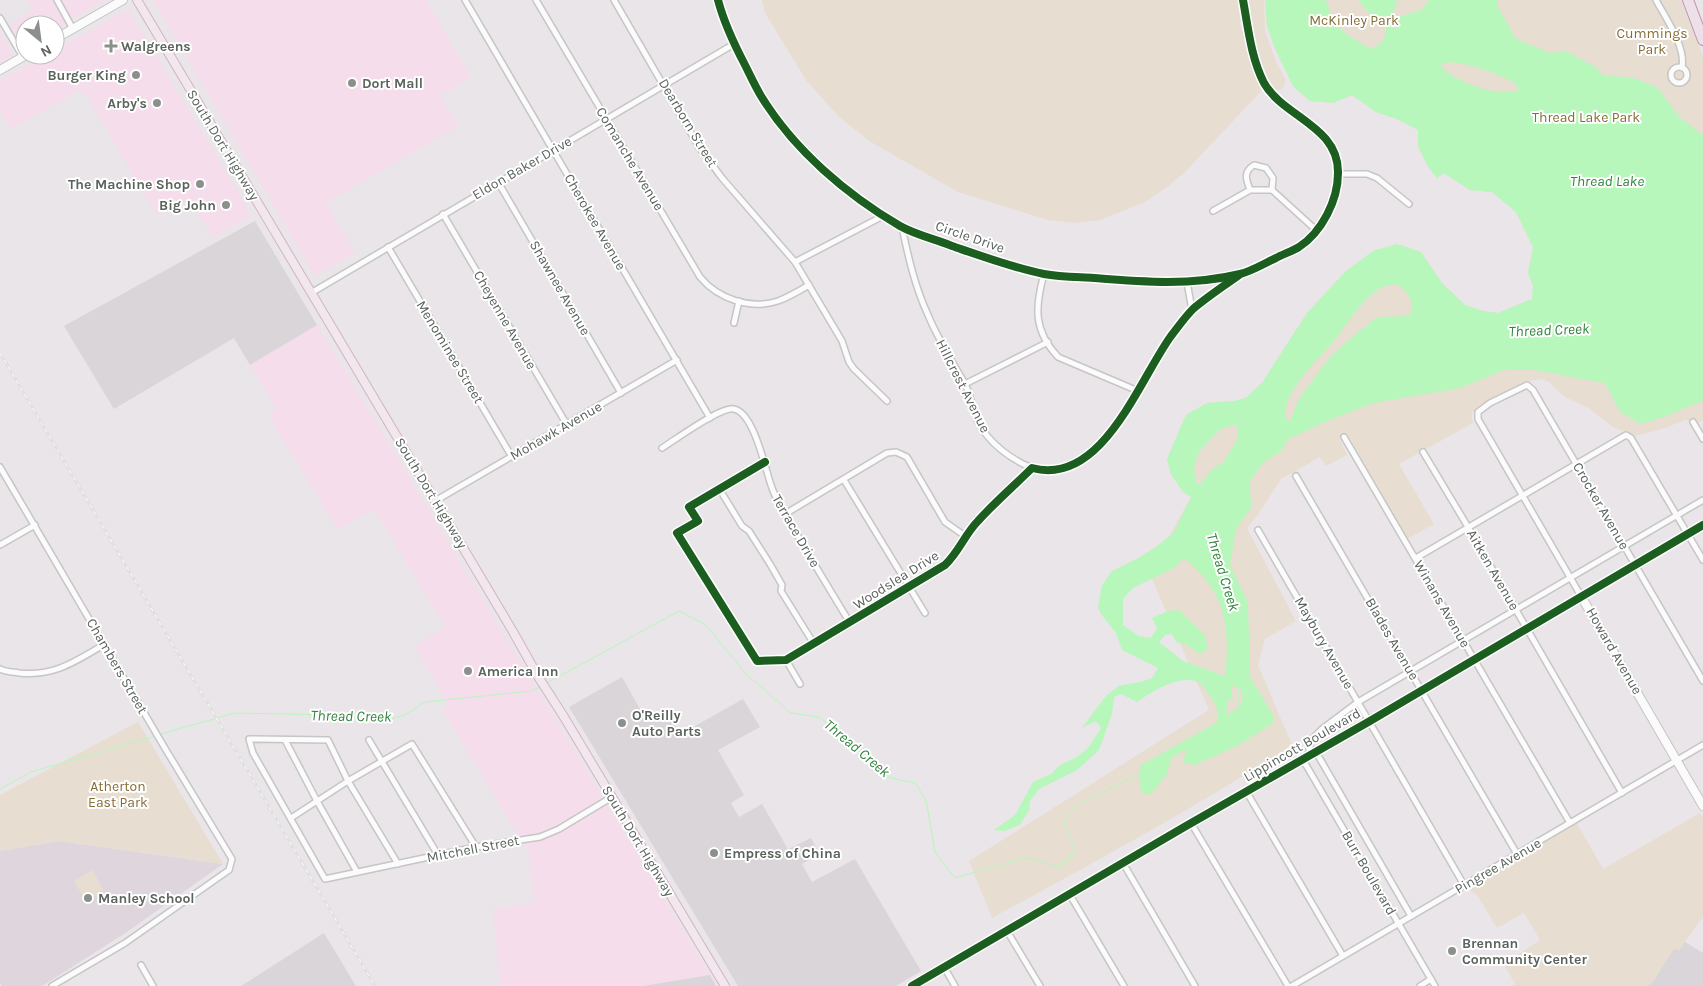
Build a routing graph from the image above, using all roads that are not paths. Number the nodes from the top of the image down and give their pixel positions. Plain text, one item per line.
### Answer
1 (57, 0) edge
2 (123, 0) edge
3 (137, 0) edge
4 (465, 0) edge
5 (536, 0) edge
6 (614, 0) edge
7 (718, 0) edge
8 (1243, 0) edge
9 (1656, 0) edge
10 (1688, 0) edge
11 (0, 18) edge
12 (73, 29) junction
13 (65, 33) edge
14 (1703, 40) edge
15 (15, 42) edge
16 (734, 44) junction
17 (15, 61) edge
18 (1682, 67) dead end
19 (0, 70) edge
20 (664, 84) junction
21 (606, 118) junction
22 (553, 150) junction
23 (1338, 174) junction
24 (498, 182) junction
25 (1250, 190) junction
26 (1272, 190) junction
27 (1410, 204) dead end
28 (1213, 211) dead end
29 (443, 214) junction
30 (883, 216) junction
31 (902, 227) junction
32 (1316, 230) junction
33 (388, 246) junction
34 (795, 262) junction
35 (1044, 274) junction
36 (1241, 274) junction
37 (1187, 282) junction
38 (809, 285) junction
39 (311, 293) junction
40 (740, 301) junction
41 (1192, 310) junction
42 (734, 323) dead end
43 (1048, 342) junction
44 (677, 360) junction
45 (965, 384) junction
46 (1138, 391) junction
47 (621, 393) junction
48 (887, 401) dead end
49 (710, 418) junction
50 (1478, 419) joint
51 (1693, 422) dead end
52 (567, 425) junction
53 (1344, 437) dead end
54 (1703, 438) edge
55 (662, 448) dead end
56 (1423, 452) dead end
57 (512, 457) junction
58 (765, 462) junction
59 (1576, 464) junction
60 (0, 467) edge
61 (1032, 468) junction
62 (1296, 476) dead end
63 (844, 480) junction
64 (720, 490) junction
65 (1523, 496) junction
66 (1703, 500) edge
67 (436, 501) junction
68 (785, 514) junction
69 (1677, 515) junction
70 (35, 525) junction
71 (1703, 525) edge
72 (1468, 527) junction
73 (1258, 530) dead end
74 (1687, 534) junction
75 (965, 536) junction
76 (0, 545) edge
77 (1625, 546) junction
78 (1416, 558) junction
79 (1703, 560) edge
80 (1635, 564) junction
81 (1570, 578) junction
82 (909, 588) junction
83 (1581, 596) junction
84 (1516, 610) junction
85 (925, 613) dead end
86 (850, 623) junction
87 (1526, 628) junction
88 (1463, 641) junction
89 (105, 644) junction
90 (814, 644) junction
91 (1474, 659) junction
92 (786, 660) junction
93 (0, 669) edge
94 (1410, 671) junction
95 (1703, 681) edge
96 (800, 684) dead end
97 (1421, 690) junction
98 (1358, 702) junction
99 (1370, 721) junction
100 (285, 740) junction
101 (369, 740) dead end
102 (1703, 746) edge
103 (1308, 756) junction
104 (1678, 760) junction
105 (381, 762) junction
106 (348, 781) junction
107 (1246, 791) junction
108 (1622, 793) junction
109 (612, 797) junction
110 (316, 801) junction
111 (1703, 806) edge
112 (291, 818) junction
113 (1191, 823) junction
114 (1570, 823) junction
115 (476, 847) junction
116 (1517, 854) junction
117 (438, 855) junction
118 (398, 864) junction
119 (1123, 864) junction
120 (357, 872) junction
121 (1464, 885) junction
122 (1070, 895) junction
123 (1412, 916) junction
124 (1398, 924) junction
125 (1007, 931) junction
126 (1343, 956) junction
127 (141, 965) dead end
128 (944, 967) junction
129 (1431, 979) junction
130 (52, 986) edge
131 (153, 986) edge
132 (724, 986) edge
133 (912, 986) edge
134 (955, 986) edge
135 (1040, 986) edge
136 (1124, 986) edge
137 (1196, 986) edge
138 (1288, 986) edge
139 (1292, 986) edge
140 (1420, 986) edge
141 (1435, 986) edge

1 - 12 street
2 - 12 street
3 - 39 main road, South Dort Highway
4 - 22 street, Cherokee Avenue
5 - 21 street, Comanche Avenue
6 - 20 street, Dearborn Street
7 - 16 street, Circle Drive
8 - 23 street
9 - 18 street
10 - 14 highway
11 - 15 street
12 - 13 street
16 - 20 street, Eldon Baker Drive
16 - 30 street, Circle Drive
17 - 19 street
20 - 21 street, Eldon Baker Drive
20 - 34 street, Dearborn Street
21 - 22 street, Eldon Baker Drive
21 - 40 street, Comanche Avenue
22 - 24 street, Eldon Baker Drive
22 - 44 street, Cherokee Avenue
23 - 27 street
23 - 32 street, Circle Drive
24 - 29 street, Eldon Baker Drive
24 - 47 street, Shawnee Avenue
25 - 26 street
25 - 26 street
25 - 28 street
26 - 32 street
29 - 33 street, Eldon Baker Drive
29 - 52 street, Cheyenne Avenue
30 - 31 street, Circle Drive
30 - 34 street
31 - 35 street, Circle Drive
31 - 45 street, Hillcrest Avenue
32 - 36 street, Circle Drive
33 - 39 street, Eldon Baker Drive
33 - 57 street, Menominee Street
34 - 38 street, Dearborn Street
35 - 37 street, Circle Drive
35 - 43 street
36 - 37 street, Circle Drive
36 - 41 street
37 - 41 street
38 - 40 street, Comanche Avenue
38 - 48 street, Dearborn Street
39 - 67 main road, South Dort Highway
40 - 42 street
41 - 46 street
43 - 45 street
43 - 46 street
44 - 47 street, Mohawk Avenue
44 - 49 street, Cherokee Avenue
45 - 61 street, Hillcrest Avenue
46 - 61 street
47 - 52 street, Mohawk Avenue
49 - 55 street
49 - 58 street, Terrace Drive
50 - 59 street, Crocker Avenue
50 - 65 street, Howard Avenue
51 - 54 street
52 - 57 street, Mohawk Avenue
53 - 78 street, Winans Avenue
56 - 72 street, Aitken Avenue
57 - 67 street, Mohawk Avenue
58 - 64 street
58 - 68 street, Terrace Drive
59 - 65 street
59 - 69 street
59 - 77 street, Crocker Avenue
60 - 70 street, Chambers Street
61 - 75 street, Woodslea Drive
62 - 94 street, Blades Avenue
63 - 68 street
63 - 75 street
63 - 82 street
64 - 90 street
64 - 92 street, Woodslea Drive
65 - 72 street
65 - 81 street, Howard Avenue
66 - 69 street, Lippincott Boulevard
67 - 109 main road, South Dort Highway
68 - 86 street, Terrace Drive
69 - 74 street
69 - 77 street, Lippincott Boulevard
70 - 76 street
70 - 89 street, Chambers Street
71 - 74 street, Lippincott Boulevard
72 - 78 street
72 - 84 street, Aitken Avenue
73 - 98 street, Maybury Avenue
74 - 79 street
74 - 80 street, Lippincott Boulevard
75 - 82 street, Woodslea Drive
77 - 80 street, Crocker Avenue
77 - 81 street, Lippincott Boulevard
78 - 88 street, Winans Avenue
80 - 83 street, Lippincott Boulevard
80 - 95 street, Crocker Avenue
81 - 83 street, Howard Avenue
81 - 84 street, Lippincott Boulevard
82 - 85 street
82 - 86 street, Woodslea Drive
83 - 87 street, Lippincott Boulevard
83 - 104 street, Howard Avenue
84 - 87 street, Aitken Avenue
84 - 88 street, Lippincott Boulevard
86 - 90 street, Woodslea Drive
87 - 91 street, Lippincott Boulevard
87 - 108 street, Aitken Avenue
88 - 91 street, Winans Avenue
88 - 94 street, Lippincott Boulevard
89 - 93 street
89 - 130 street, Chambers Street
90 - 92 street, Woodslea Drive
91 - 97 street, Lippincott Boulevard
91 - 114 street, Winans Avenue
92 - 96 street
94 - 97 street, Blades Avenue
94 - 98 street, Lippincott Boulevard
97 - 99 street, Lippincott Boulevard
97 - 116 street, Blades Avenue
98 - 99 street, Maybury Avenue
98 - 103 street, Lippincott Boulevard
99 - 103 street, Lippincott Boulevard
99 - 121 street, Maybury Avenue
100 - 106 street
100 - 110 street
100 - 112 street
101 - 105 street
102 - 104 street, Pingree Avenue
103 - 107 street, Lippincott Boulevard
103 - 123 street, Burr Boulevard
103 - 124 street, Burr Boulevard
104 - 108 street, Pingree Avenue
104 - 111 street, Howard Avenue
105 - 106 street
105 - 115 street
105 - 117 street
106 - 110 street
106 - 118 street
107 - 113 street, Lippincott Boulevard
107 - 126 street
108 - 114 street, Pingree Avenue
109 - 115 street, Mitchell Street
109 - 132 main road, South Dort Highway
110 - 112 street
110 - 120 street
112 - 120 street, Mitchell Street
113 - 119 street, Lippincott Boulevard
113 - 138 street
114 - 116 street, Pingree Avenue
115 - 117 street, Mitchell Street
116 - 121 street, Pingree Avenue
117 - 118 street, Mitchell Street
118 - 120 street, Mitchell Street
119 - 122 street, Lippincott Boulevard
119 - 137 street
121 - 123 street, Pingree Avenue
122 - 125 street, Lippincott Boulevard
122 - 136 street
123 - 124 street, Pingree Avenue
124 - 126 street, Pingree Avenue
124 - 129 street, Burr Boulevard
125 - 128 street, Lippincott Boulevard
125 - 135 street
126 - 139 street, Pingree Avenue
127 - 131 street
128 - 133 street, Lippincott Boulevard
128 - 134 street
129 - 140 street
129 - 141 street, Burr Boulevard

